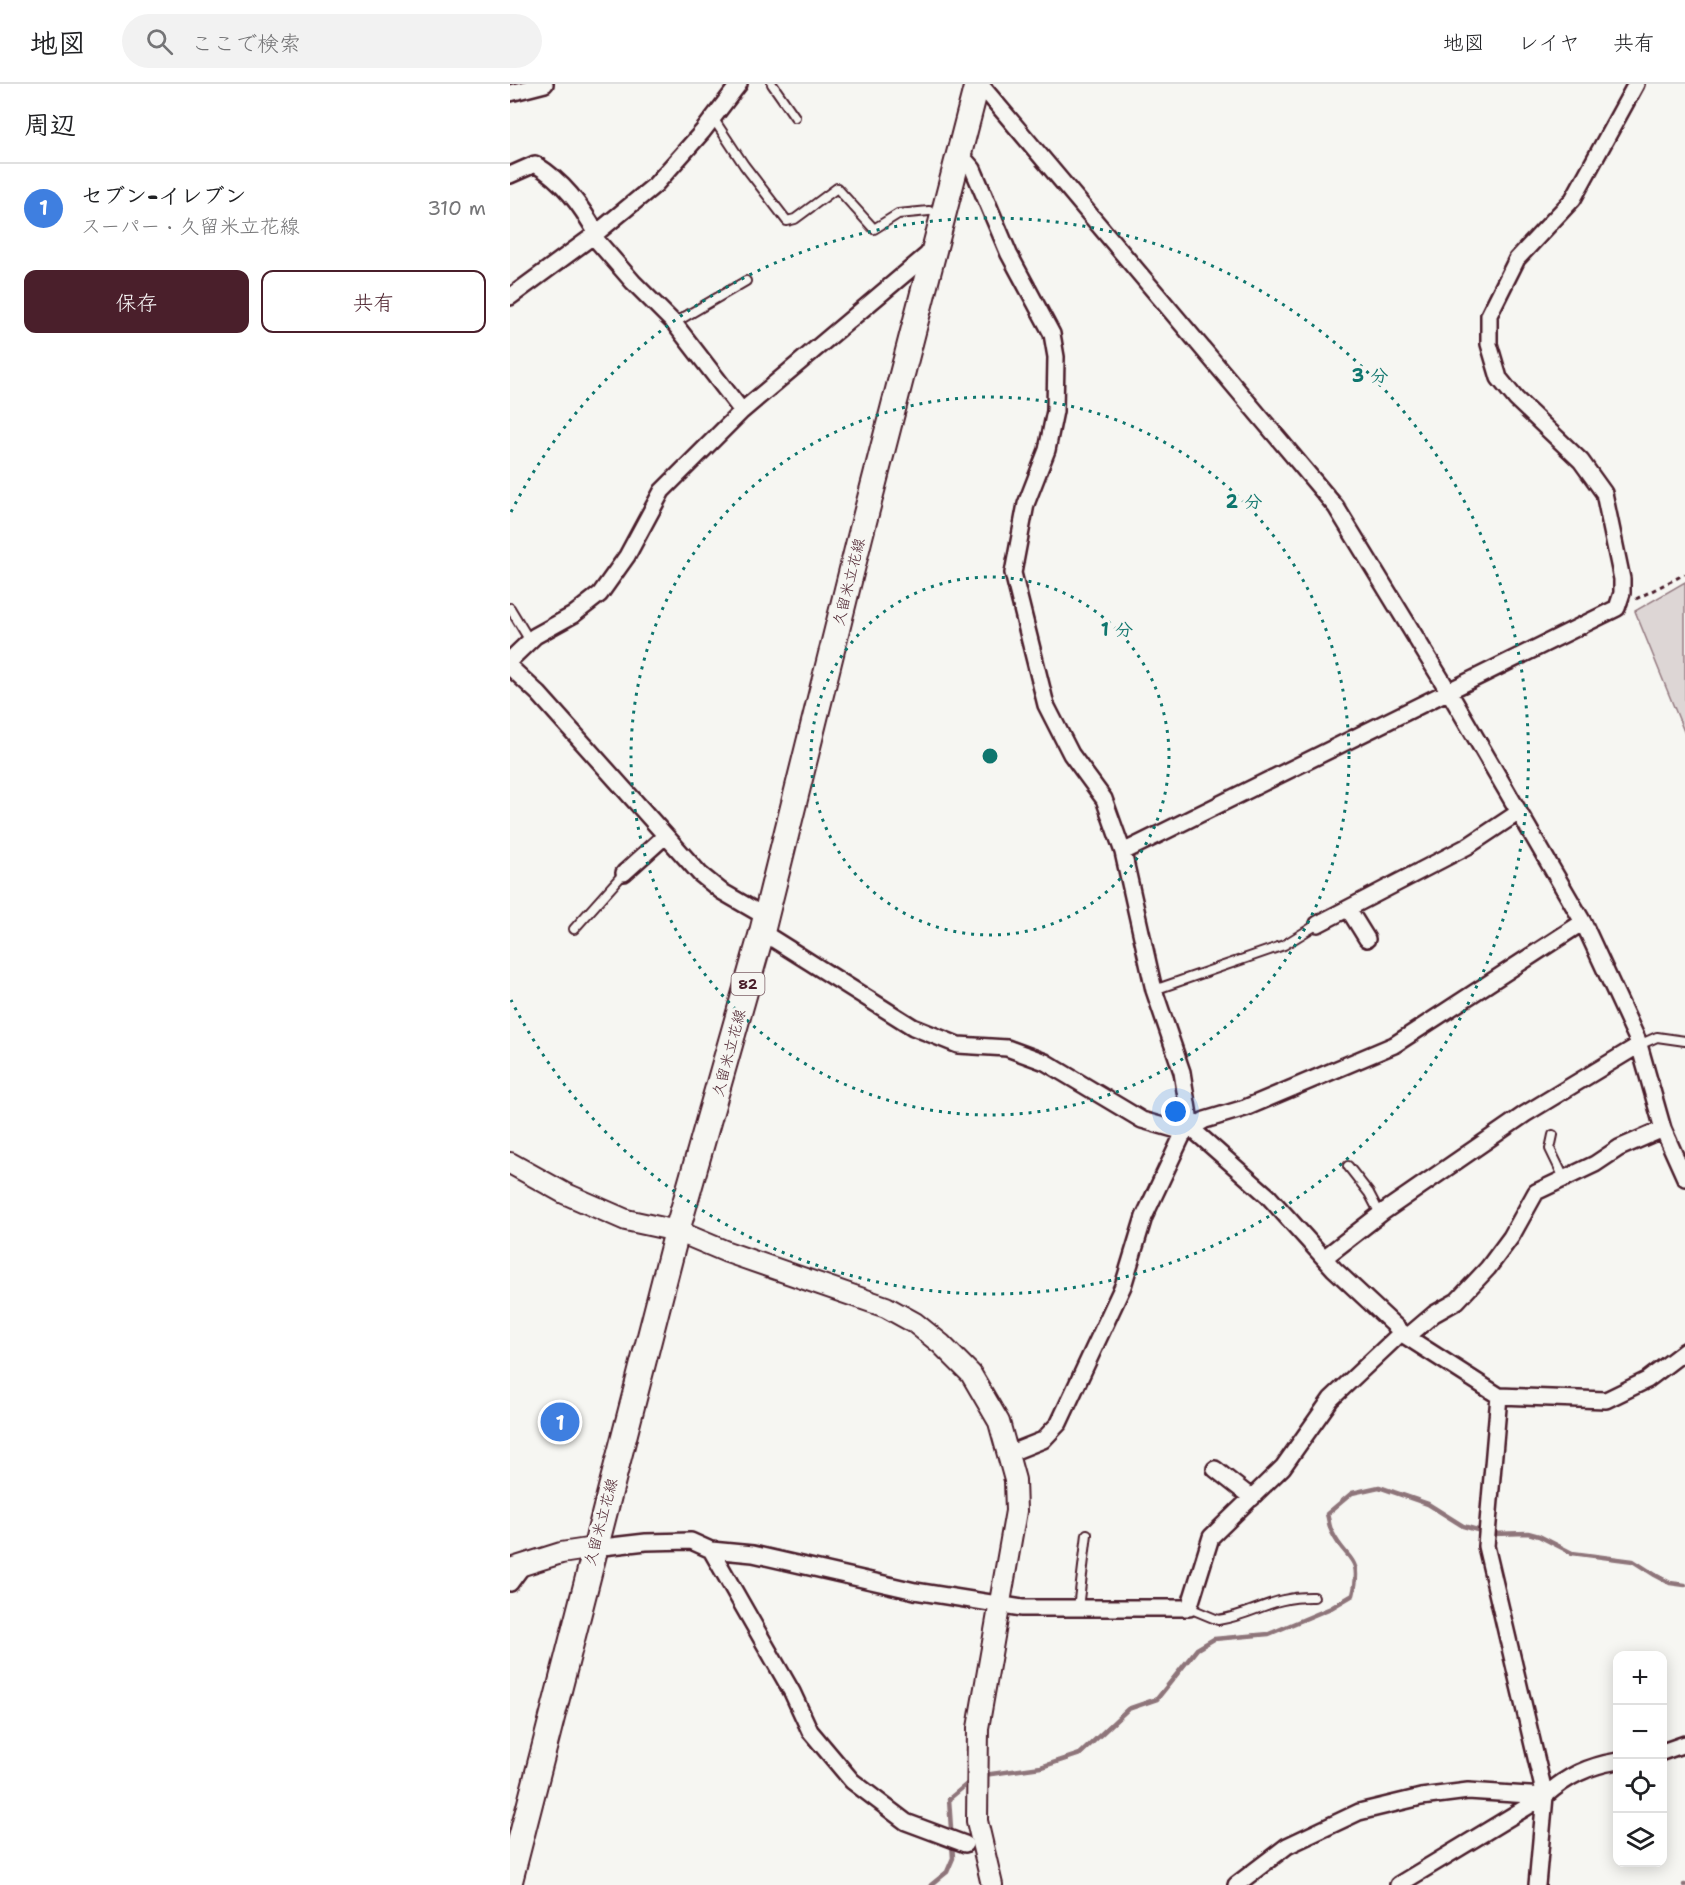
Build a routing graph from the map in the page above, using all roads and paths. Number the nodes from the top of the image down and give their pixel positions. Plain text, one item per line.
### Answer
1 (545, 84) edge
2 (739, 84) edge
3 (772, 84) edge
4 (979, 84) edge
5 (1636, 84) edge
6 (510, 93) edge
7 (713, 117) junction
8 (795, 117) dead end
9 (959, 153) junction
10 (510, 175) edge
11 (929, 211) dead end
12 (595, 235) junction
13 (936, 247) junction
14 (746, 281) dead end
15 (510, 297) edge
16 (674, 323) junction
17 (742, 411) junction
18 (1685, 574) edge
19 (510, 608) edge
20 (1617, 608) junction
21 (530, 641) junction
22 (510, 660) edge
23 (510, 667) edge
24 (1449, 692) junction
25 (1519, 812) junction
26 (665, 836) junction
27 (1123, 852) junction
28 (624, 873) joint
29 (1349, 910) junction
30 (1583, 922) junction
31 (764, 924) junction
32 (1318, 924) joint
33 (574, 929) dead end
34 (1367, 939) dead end
35 (1154, 990) junction
36 (1685, 1041) edge
37 (1639, 1044) junction
38 (1664, 1129) junction
39 (1187, 1130) junction
40 (1554, 1135) dead end
41 (1681, 1158) edge
42 (510, 1163) edge
43 (1348, 1166) dead end
44 (1563, 1178) junction
45 (1685, 1178) edge
46 (1380, 1214) junction
47 (677, 1231) junction
48 (1324, 1258) junction
49 (1404, 1335) junction
50 (1685, 1351) edge
51 (1499, 1395) junction
52 (1008, 1454) junction
53 (1215, 1469) dead end
54 (1251, 1498) junction
55 (1087, 1534) dead end
56 (594, 1548) junction
57 (711, 1550) junction
58 (517, 1567) edge
59 (510, 1583) edge
60 (1314, 1597) dead end
61 (1000, 1605) junction
62 (1078, 1608) junction
63 (1190, 1608) junction
64 (1685, 1744) edge
65 (1667, 1750) edge
66 (1613, 1762) edge
67 (1545, 1796) junction
68 (965, 1844) dead end
69 (510, 1881) edge
70 (992, 1885) edge
71 (1236, 1885) edge
72 (1398, 1885) edge
73 (1537, 1885) edge

1 - 6 street
2 - 7 street
3 - 8 lane
4 - 9 main road, 久留米立花線 / 82
4 - 24 street
5 - 20 street
7 - 11 lane
7 - 12 street
9 - 13 main road, 久留米立花線 / 82
9 - 27 street
10 - 12 street
12 - 15 street
12 - 16 street
13 - 17 street
13 - 31 main road, 久留米立花線 / 82
14 - 16 lane
16 - 17 street
17 - 21 street
18 - 20 path
19 - 21 lane
20 - 24 street
21 - 22 street
23 - 26 street
24 - 25 street
24 - 27 street
25 - 29 street
25 - 30 street
26 - 28 street
26 - 31 street
27 - 35 street
28 - 33 lane
29 - 32 street
29 - 34 street
30 - 37 street
30 - 39 street
31 - 39 street
31 - 47 main road, 久留米立花線 / 82
32 - 35 lane
35 - 39 street
36 - 37 lane
37 - 38 street
37 - 46 street
38 - 41 street
38 - 44 street
39 - 48 street
39 - 52 street
40 - 44 lane
41 - 45 street
42 - 47 street
43 - 46 lane
44 - 49 street
46 - 48 street
47 - 52 street
47 - 56 main road, 久留米立花線 / 82
48 - 49 street
49 - 51 street
49 - 54 street
50 - 51 street
51 - 67 street
52 - 61 street
53 - 54 street
54 - 63 street
55 - 62 lane
56 - 57 street
56 - 58 street
56 - 69 main road, 久留米立花線 / 82
57 - 61 street
57 - 68 street
58 - 59 street
60 - 63 lane
61 - 62 street
61 - 70 street
62 - 63 street
64 - 65 street
66 - 67 street
67 - 71 street
67 - 72 street
67 - 73 street

